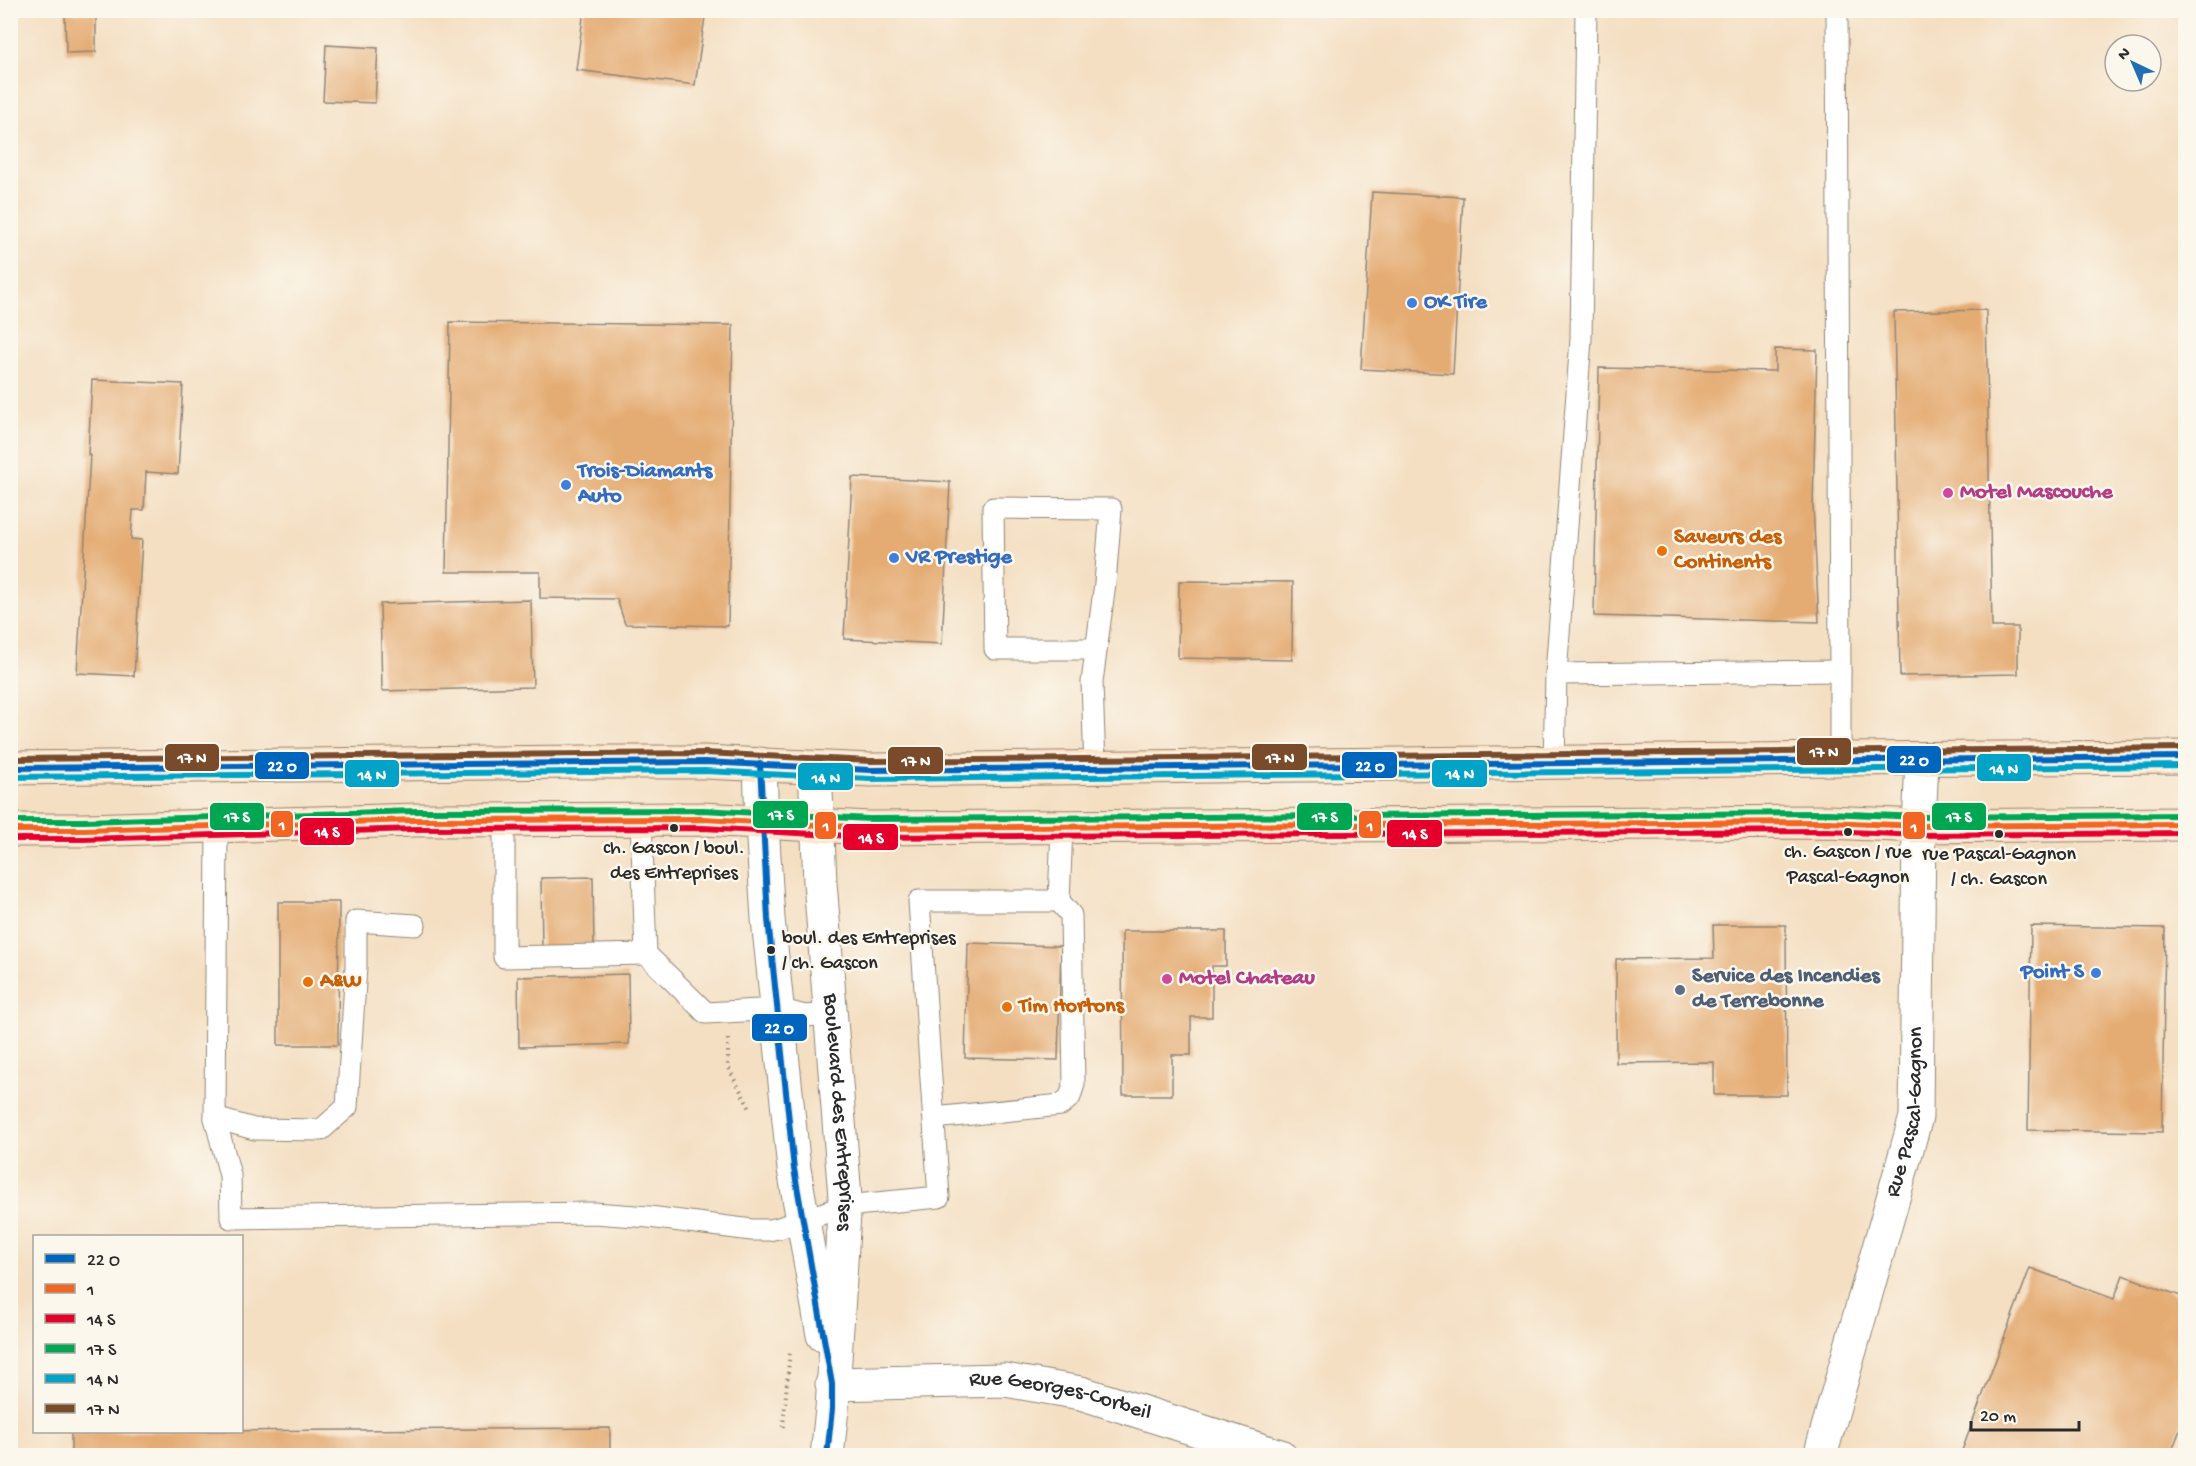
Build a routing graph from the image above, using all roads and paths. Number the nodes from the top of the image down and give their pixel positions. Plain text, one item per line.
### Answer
1 (1586, 10) edge
2 (1837, 10) edge
3 (1096, 649) junction
4 (1840, 671) junction
5 (1557, 674) junction
6 (2186, 758) edge
7 (1840, 759) junction
8 (1922, 760) junction
9 (1554, 763) junction
10 (760, 764) junction
11 (10, 768) edge
12 (815, 768) junction
13 (1095, 768) junction
14 (641, 819) junction
15 (504, 820) junction
16 (762, 824) junction
17 (2186, 824) edge
18 (217, 825) junction
19 (1919, 826) junction
20 (816, 827) junction
21 (1062, 827) junction
22 (10, 830) edge
23 (1059, 901) junction
24 (415, 925) dead end
25 (646, 954) junction
26 (777, 1009) junction
27 (831, 1014) junction
28 (215, 1118) junction
29 (934, 1118) junction
30 (845, 1206) junction
31 (802, 1219) junction
32 (832, 1384) junction
33 (827, 1455) edge
34 (1280, 1455) edge
35 (1820, 1455) edge

1 - 5 lane
2 - 4 lane
3 - 3 lane
3 - 13 lane
4 - 5 lane
4 - 7 lane
5 - 9 lane
6 - 8 main road
7 - 8 main road
7 - 9 main road
8 - 19 street, Rue Pascal-Gagnon
9 - 13 main road
10 - 11 main road
10 - 12 main road
10 - 16 street, Boulevard des Entreprises
12 - 13 main road
12 - 20 street, Boulevard des Entreprises
14 - 15 main road
14 - 16 main road
14 - 25 lane
15 - 18 main road
15 - 25 lane
16 - 20 main road
16 - 26 street, Boulevard des Entreprises
17 - 19 main road
18 - 22 main road
18 - 28 lane
19 - 21 main road
19 - 35 street, Rue Pascal-Gagnon
20 - 21 main road
20 - 27 street, Boulevard des Entreprises
21 - 23 lane
23 - 29 lane
23 - 29 lane
24 - 28 lane
25 - 26 lane
26 - 27 lane
26 - 31 street, Boulevard des Entreprises
27 - 30 street, Boulevard des Entreprises
28 - 31 lane
29 - 30 lane
30 - 31 lane
30 - 32 street, Boulevard des Entreprises
31 - 32 street, Boulevard des Entreprises
32 - 33 street, Boulevard des Entreprises
32 - 34 street, Rue Georges-Corbeil

